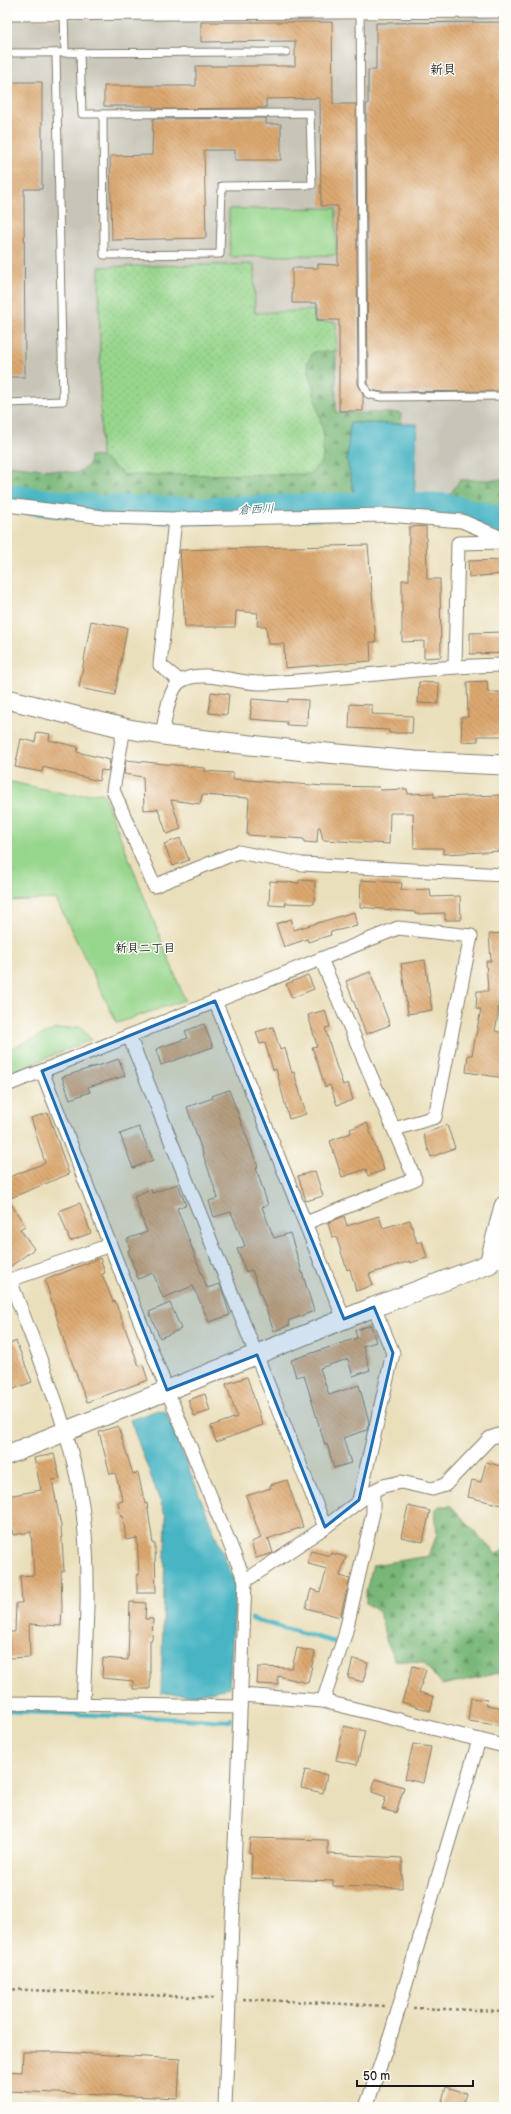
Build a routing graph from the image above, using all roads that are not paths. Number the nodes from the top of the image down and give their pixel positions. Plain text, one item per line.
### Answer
1 (110, 8) edge
2 (504, 8) edge
3 (64, 9) edge
4 (360, 9) junction
5 (7, 11) edge
6 (286, 52) dead end
7 (7, 53) edge
8 (56, 53) junction
9 (65, 53) junction
10 (80, 53) junction
11 (103, 114) junction
12 (504, 396) edge
13 (7, 403) edge
14 (7, 505) edge
15 (175, 520) junction
16 (504, 538) edge
17 (504, 542) edge
18 (504, 665) edge
19 (455, 666) junction
20 (180, 681) junction
21 (7, 699) edge
22 (124, 728) junction
23 (162, 734) junction
24 (504, 765) edge
25 (504, 875) edge
26 (321, 959) junction
27 (215, 1001) junction
28 (129, 1036) junction
29 (42, 1071) junction
30 (7, 1085) edge
31 (395, 1129) junction
32 (504, 1206) edge
33 (306, 1222) junction
34 (110, 1245) junction
35 (497, 1262) edge
36 (374, 1307) junction
37 (344, 1319) junction
38 (257, 1355) junction
39 (167, 1390) junction
40 (65, 1431) junction
41 (504, 1433) edge
42 (7, 1455) edge
43 (373, 1491) junction
44 (359, 1500) junction
45 (325, 1527) junction
46 (245, 1581) junction
47 (240, 1701) junction
48 (323, 1701) junction
49 (7, 1703) edge
50 (83, 1704) junction
51 (479, 1740) junction
52 (504, 1746) edge
53 (225, 2107) edge
54 (366, 2107) edge

1 - 3 street
1 - 4 street
2 - 4 street
3 - 5 street
3 - 9 lane
4 - 12 lane
6 - 10 lane
7 - 8 lane
8 - 9 lane
8 - 13 lane
9 - 10 lane
10 - 11 lane
11 - 11 lane
14 - 15 street
15 - 16 street
15 - 20 street
17 - 19 street
18 - 19 street
19 - 20 street
20 - 23 street
21 - 22 street
22 - 23 street
22 - 25 street
23 - 24 street
26 - 27 street
26 - 31 street
26 - 31 street
27 - 28 street
27 - 33 street
28 - 29 street
28 - 38 street
29 - 30 street
29 - 34 street
31 - 33 street
32 - 35 street
33 - 37 street
34 - 39 street
34 - 40 street
35 - 36 street
36 - 37 street
36 - 44 street
37 - 38 street
38 - 39 street
38 - 45 street
39 - 40 street
39 - 46 street
40 - 42 street
40 - 50 street
41 - 43 street
43 - 44 street
43 - 48 street
44 - 45 street
45 - 46 street
46 - 47 street
47 - 48 street
47 - 50 street
47 - 53 street
48 - 51 street
49 - 50 street
51 - 52 street
51 - 54 street

